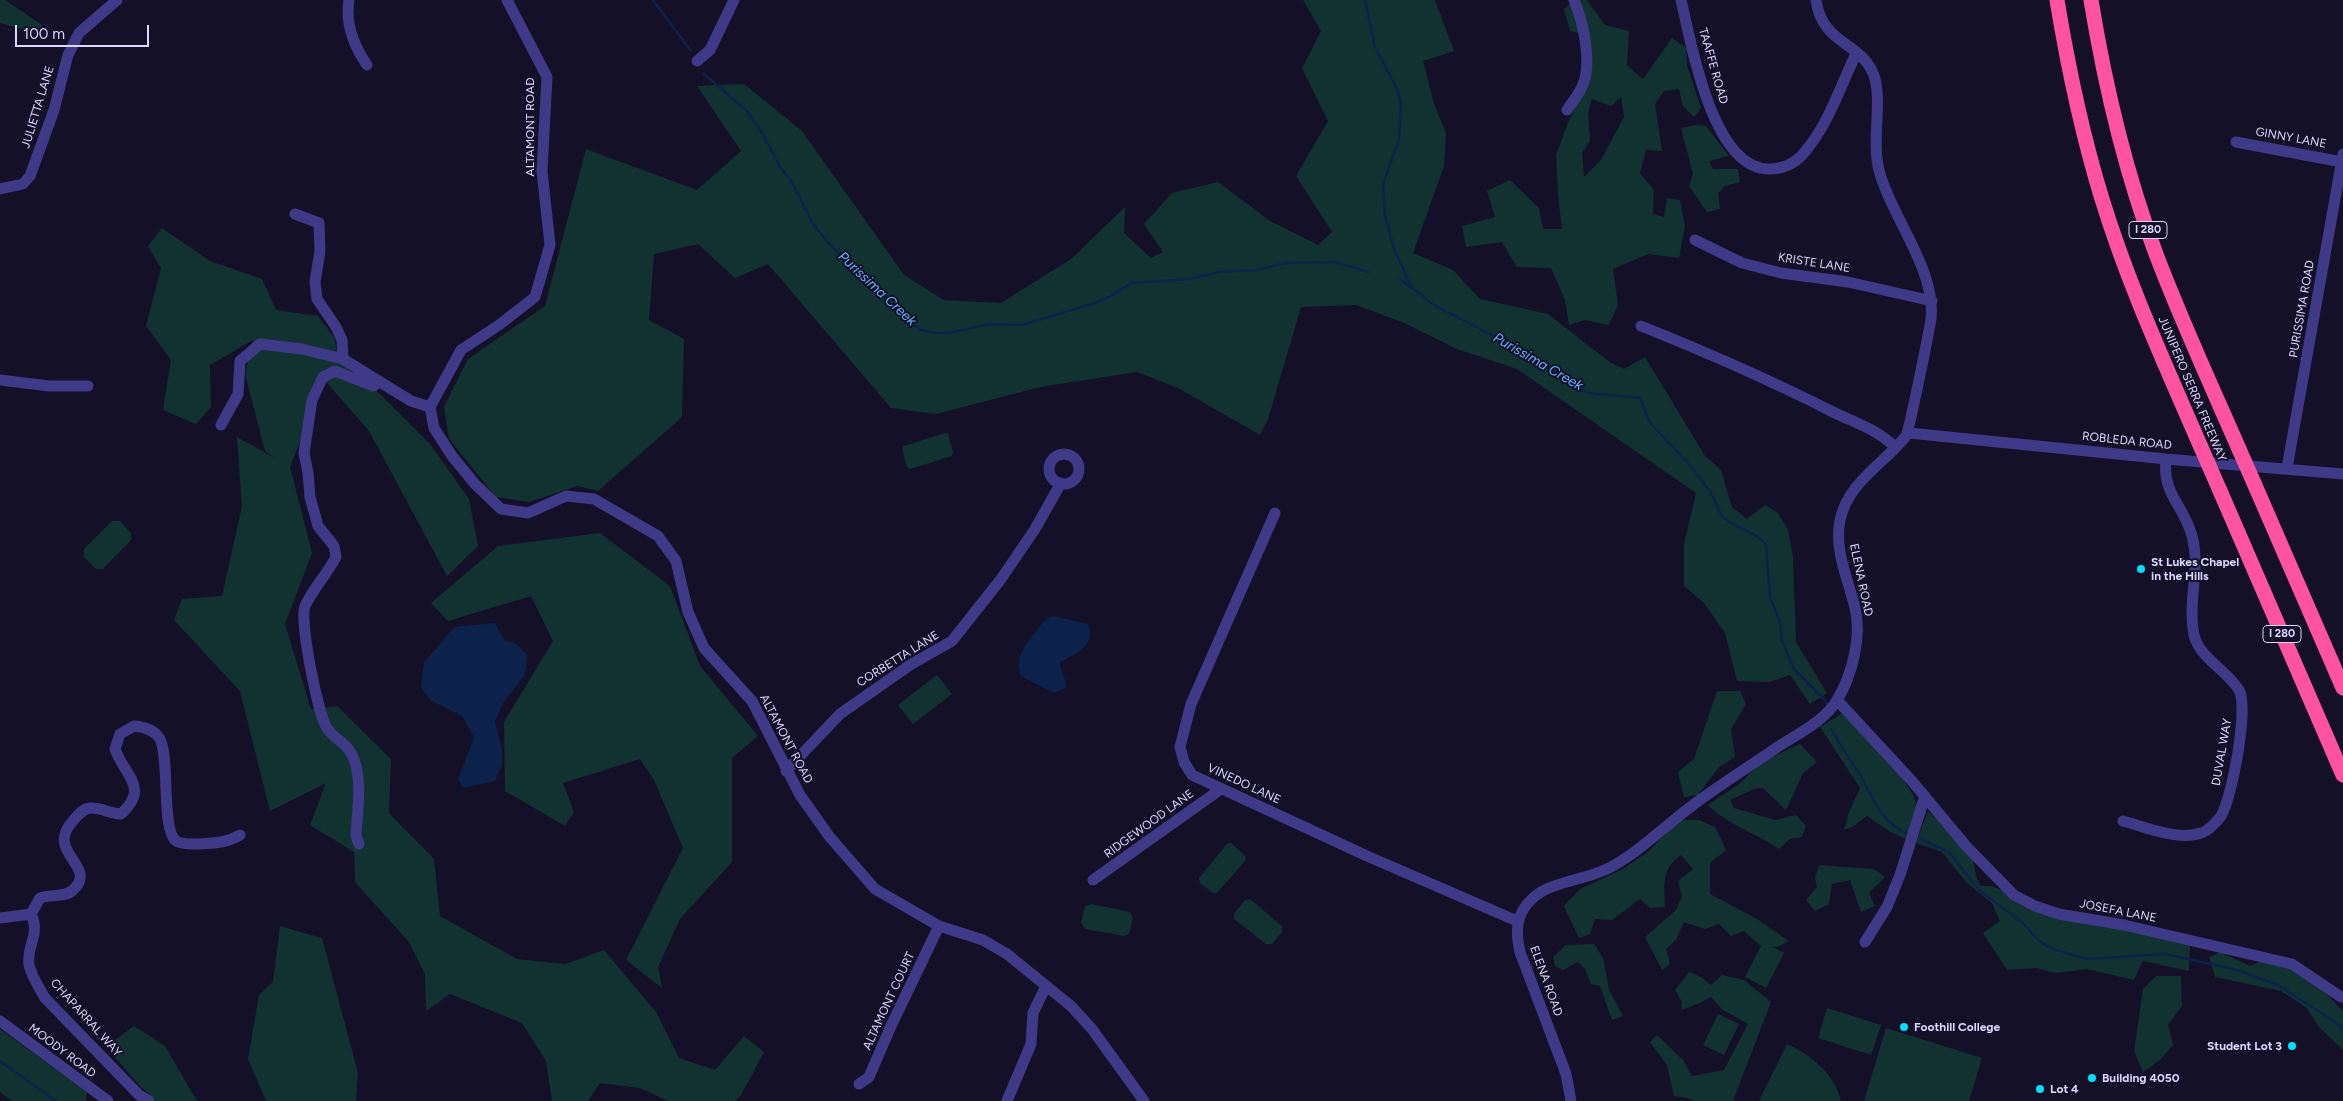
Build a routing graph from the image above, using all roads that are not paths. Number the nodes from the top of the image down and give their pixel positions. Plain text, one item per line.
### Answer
1 (117, 0) edge
2 (349, 0) edge
3 (508, 0) edge
4 (734, 0) edge
5 (1574, 0) edge
6 (1680, 0) edge
7 (1816, 0) edge
8 (2057, 0) edge
9 (2090, 0) edge
10 (1856, 54) junction
11 (697, 61) dead end
12 (367, 65) dead end
13 (1567, 110) dead end
14 (2236, 142) dead end
15 (2342, 164) edge
16 (0, 189) edge
17 (294, 214) dead end
18 (1695, 240) dead end
19 (1932, 301) junction
20 (1641, 326) dead end
21 (343, 360) junction
22 (0, 380) edge
23 (380, 382) junction
24 (88, 386) dead end
25 (430, 407) junction
26 (221, 425) dead end
27 (1909, 433) junction
28 (1895, 447) junction
29 (2166, 459) junction
30 (2287, 468) junction
31 (2343, 474) edge
32 (1061, 483) dead end
33 (1276, 513) dead end
34 (2343, 688) edge
35 (1837, 700) junction
36 (786, 771) junction
37 (2343, 775) edge
38 (1221, 789) junction
39 (1925, 796) junction
40 (2123, 821) dead end
41 (240, 835) dead end
42 (359, 844) dead end
43 (1093, 880) dead end
44 (31, 914) junction
45 (0, 918) edge
46 (1517, 921) junction
47 (939, 926) junction
48 (1865, 942) dead end
49 (1046, 986) junction
50 (2340, 997) dead end
51 (0, 1021) edge
52 (859, 1084) dead end
53 (102, 1100) edge
54 (149, 1101) edge
55 (1007, 1101) edge
56 (1144, 1101) edge
57 (1571, 1101) edge

1 - 16 street, JULIETTA LANE
2 - 12 street
3 - 25 street, ALTAMONT ROAD
4 - 11 street
5 - 13 street
6 - 10 street, TAAFFE ROAD
7 - 10 street
8 - 37 highway, JUNIPERO SERRA FREEWAY / I 280, bridge
9 - 34 highway, JUNIPERO SERRA FREEWAY / I 280, bridge
10 - 19 street
14 - 15 street, GINNY LANE
15 - 30 street, PURISSIMA ROAD
17 - 21 street
18 - 19 street, KRISTE LANE
19 - 27 street
20 - 28 street
21 - 23 street
21 - 26 street
22 - 24 street
23 - 25 street
23 - 42 street
25 - 36 street, ALTAMONT ROAD
27 - 28 street, ELENA ROAD
27 - 29 street, ROBLEDA ROAD
28 - 35 street, ELENA ROAD
29 - 30 street, ROBLEDA ROAD
29 - 40 street, DUVAL WAY
30 - 31 street, ROBLEDA ROAD
32 - 36 street, CORBETTA LANE
33 - 38 street, VINEDO LANE
35 - 39 street, JOSEFA LANE
35 - 46 street, ELENA ROAD
36 - 47 street, ALTAMONT ROAD
38 - 43 street, RIDGEWOOD LANE
38 - 46 street, VINEDO LANE
39 - 48 street
39 - 50 street, JOSEFA LANE
41 - 44 street
44 - 45 street
44 - 54 street, CHAPARRAL WAY
46 - 57 street, ELENA ROAD
47 - 49 street, ALTAMONT ROAD
47 - 52 street, ALTAMONT COURT
49 - 55 street
49 - 56 street, ALTAMONT ROAD
51 - 53 street, MOODY ROAD

